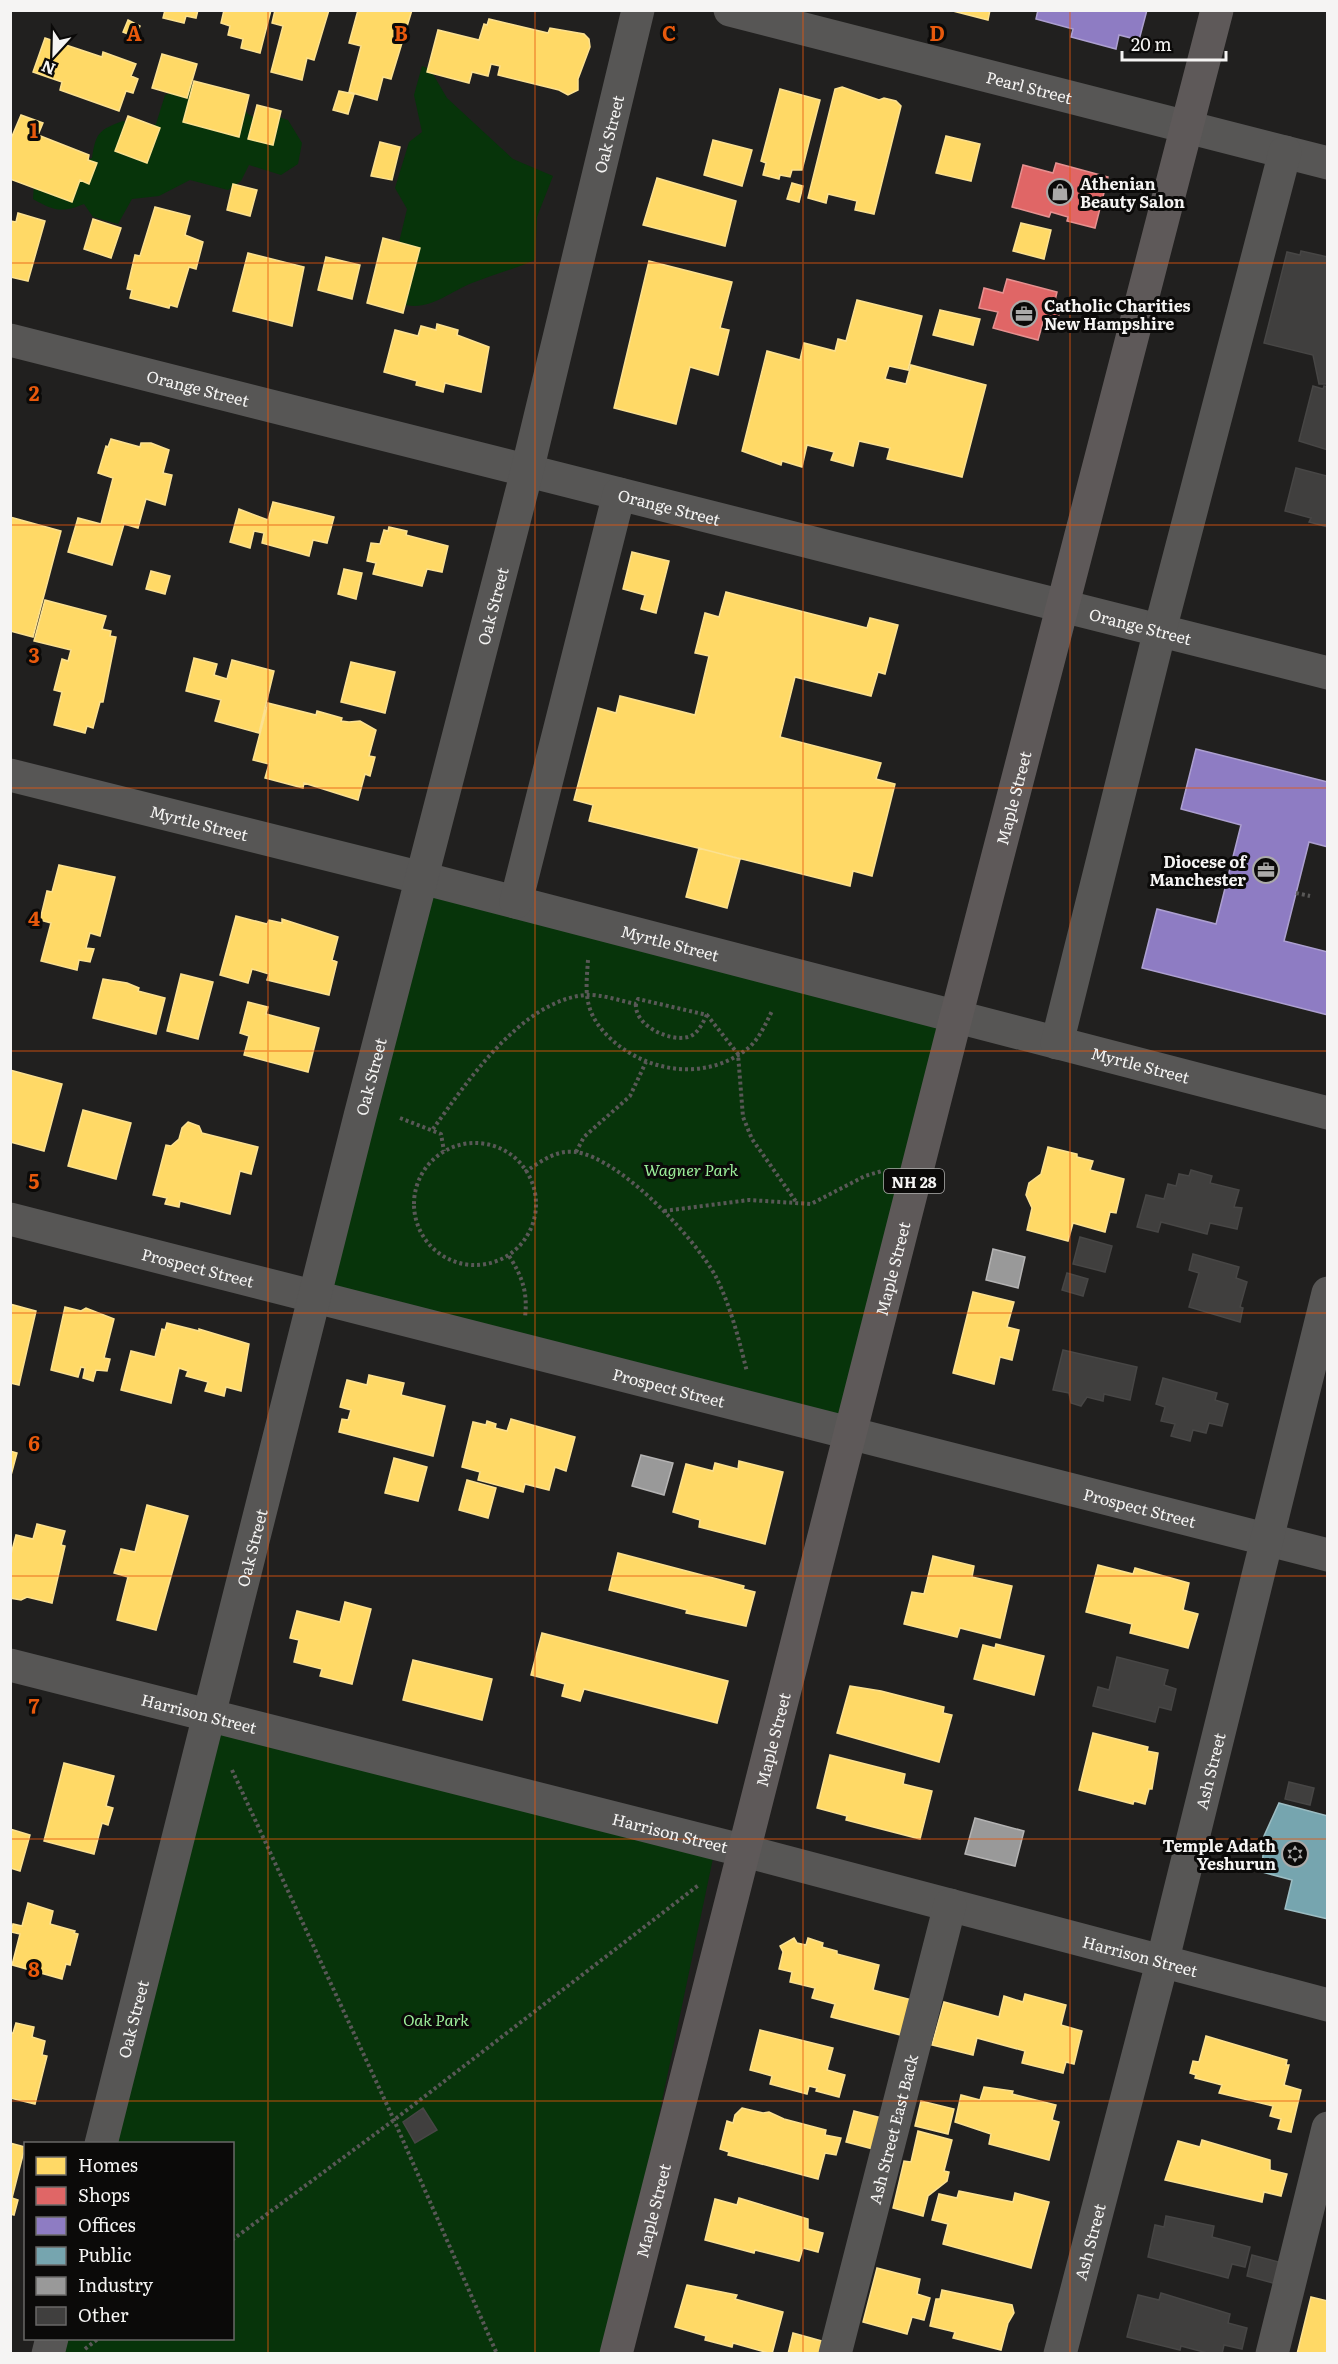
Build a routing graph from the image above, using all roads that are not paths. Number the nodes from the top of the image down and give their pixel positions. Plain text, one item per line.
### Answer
1 (638, 10) edge
2 (730, 10) edge
3 (1217, 10) edge
4 (1188, 127) junction
5 (1284, 152) junction
6 (1328, 163) edge
7 (10, 340) edge
8 (527, 471) junction
9 (619, 494) junction
10 (1063, 607) junction
11 (1160, 630) junction
12 (1328, 673) edge
13 (10, 775) edge
14 (422, 878) junction
15 (516, 902) junction
16 (956, 1017) junction
17 (1057, 1043) junction
18 (1328, 1113) edge
19 (10, 1219) edge
20 (1328, 1293) edge
21 (314, 1298) junction
22 (850, 1434) junction
23 (1266, 1539) junction
24 (1328, 1555) edge
25 (10, 1665) edge
26 (210, 1717) junction
27 (745, 1851) junction
28 (950, 1905) junction
29 (1162, 1963) junction
30 (1328, 2005) edge
31 (1328, 2128) edge
32 (102, 2142) edge
33 (616, 2354) edge
34 (835, 2354) edge
35 (1060, 2354) edge
36 (1272, 2354) edge

1 - 8 street, Oak Street
2 - 4 street, Pearl Street
3 - 4 main road, Maple Street / NH 28
4 - 5 street, Pearl Street
4 - 10 main road, Maple Street / NH 28
5 - 6 street, Pearl Street
5 - 11 street
7 - 8 street, Orange Street
8 - 9 street, Orange Street
8 - 14 street, Oak Street
9 - 10 street, Orange Street
9 - 15 street
10 - 11 street, Orange Street
10 - 16 main road, Maple Street / NH 28
11 - 12 street, Orange Street
11 - 17 street
13 - 14 street, Myrtle Street
14 - 15 street, Myrtle Street
14 - 21 street, Oak Street
15 - 16 street, Myrtle Street
16 - 17 street, Myrtle Street
16 - 22 main road, Maple Street / NH 28
17 - 18 street, Myrtle Street
19 - 21 street, Prospect Street
20 - 23 street, Ash Street
21 - 22 street, Prospect Street
21 - 26 street, Oak Street
22 - 23 street, Prospect Street
22 - 27 main road, Maple Street / NH 28
23 - 24 street, Prospect Street
23 - 29 street, Ash Street
25 - 26 street, Harrison Street
26 - 27 street, Harrison Street
26 - 32 street, Oak Street
27 - 28 street, Harrison Street
27 - 33 main road, Maple Street / NH 28
28 - 29 street, Harrison Street
28 - 34 street, Ash Street East Back
29 - 30 street, Harrison Street
29 - 35 street, Ash Street
31 - 36 street

